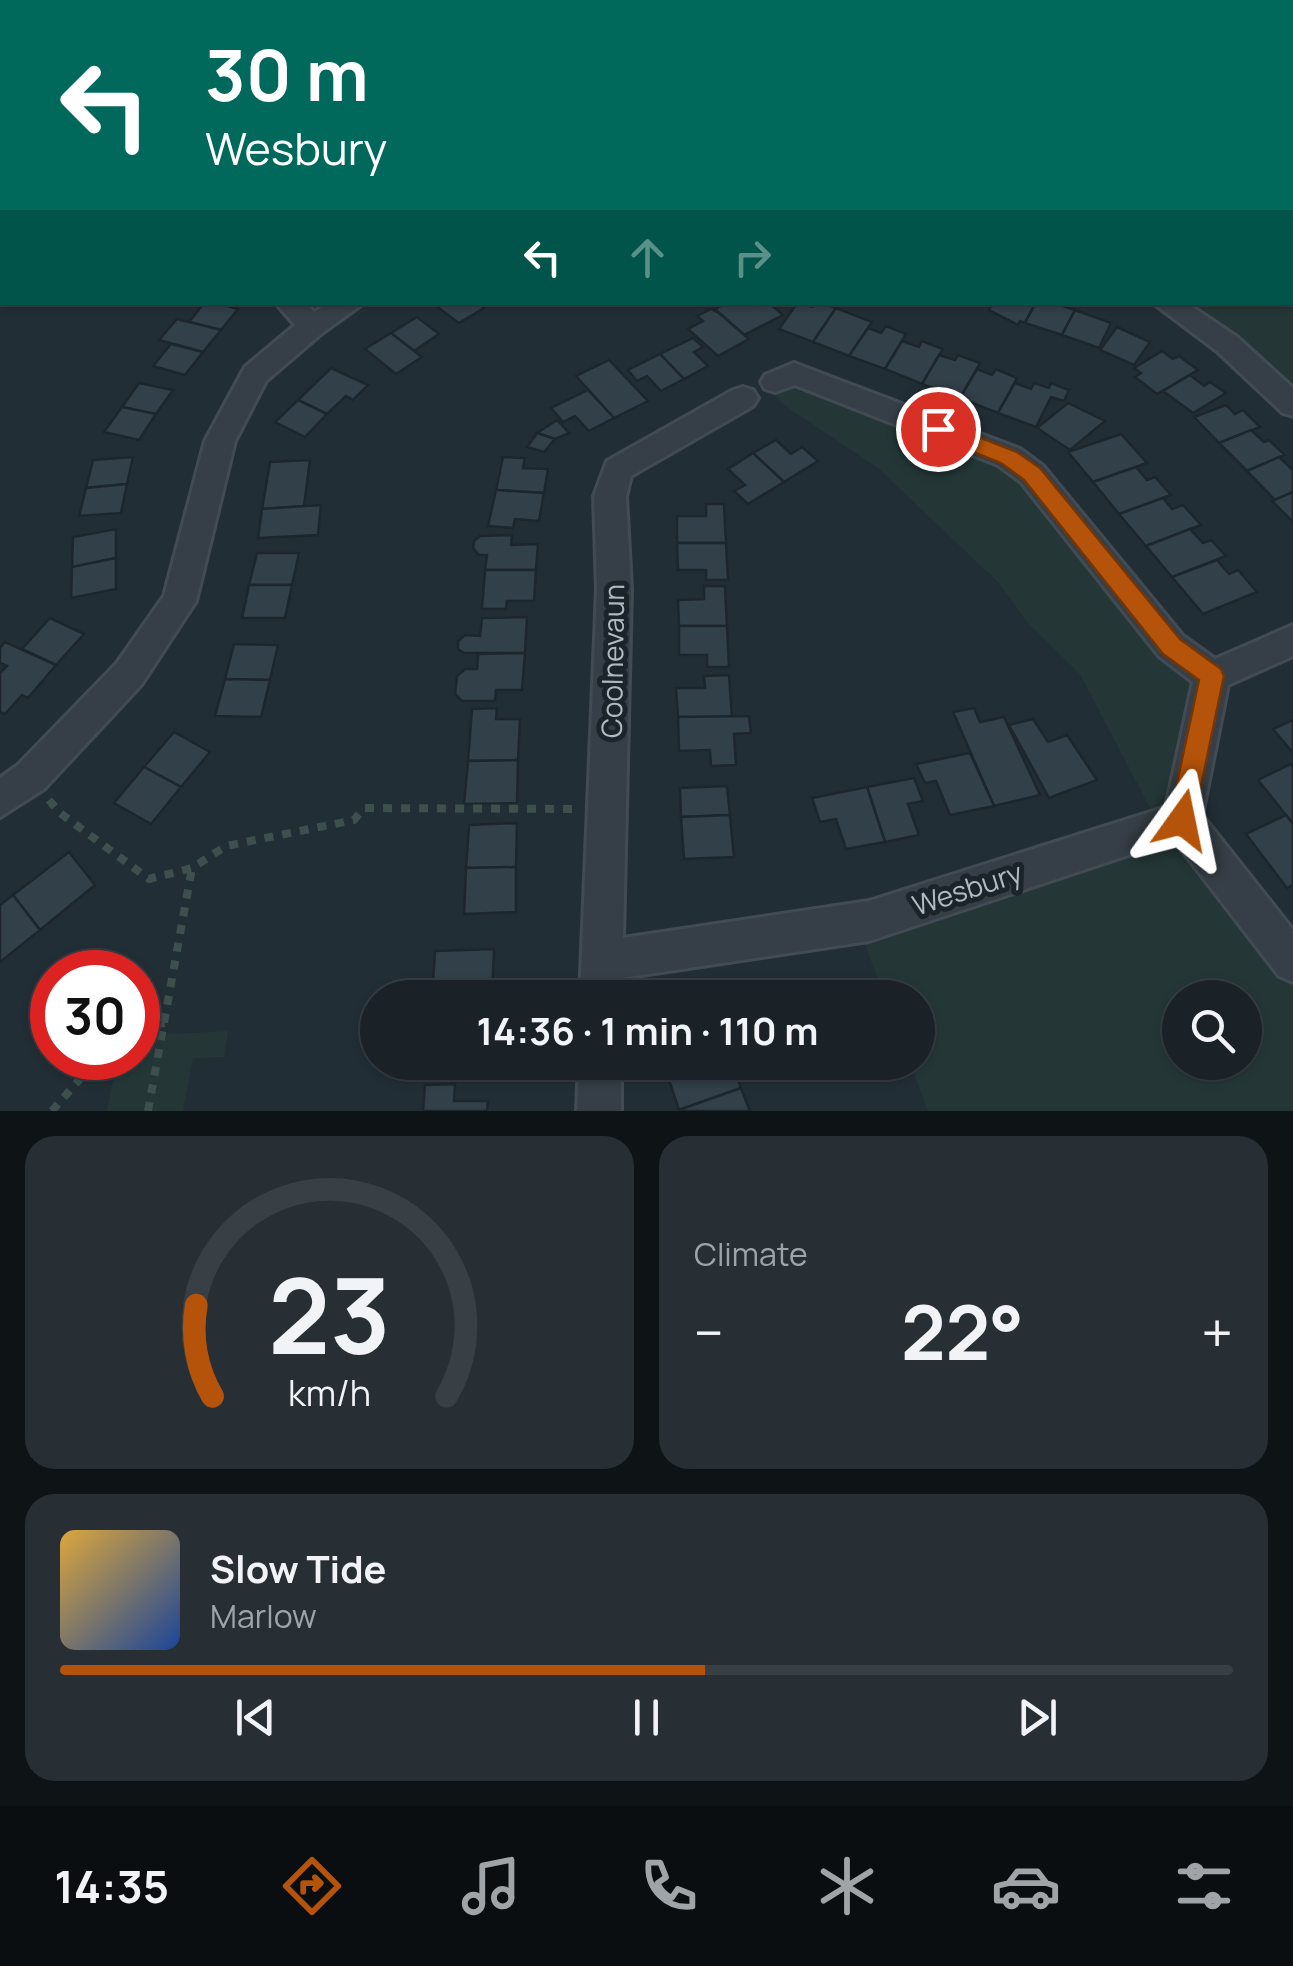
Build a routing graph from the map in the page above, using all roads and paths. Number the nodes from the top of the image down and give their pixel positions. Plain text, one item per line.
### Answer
1 (291, 305) edge
2 (347, 305) edge
3 (1169, 305) edge
4 (312, 326) junction
5 (775, 382) dead end
6 (743, 398) dead end
7 (1293, 406) edge
8 (1293, 640) edge
9 (1212, 676) junction
10 (31, 777) junction
11 (0, 800) edge
12 (609, 809) junction
13 (1182, 820) junction
14 (192, 868) junction
15 (1293, 962) edge
16 (602, 979) edge
17 (165, 1023) junction
18 (160, 1024) edge
19 (79, 1080) edge
20 (600, 1080) edge
21 (52, 1111) edge
22 (148, 1111) edge
23 (599, 1111) edge

1 - 4 street
2 - 4 street
3 - 7 street
4 - 10 street
5 - 9 street
6 - 12 street, Coolnevaun
8 - 9 street
9 - 13 street
10 - 11 street
10 - 14 path
12 - 14 path
12 - 16 street, Coolnevaun
13 - 15 street
13 - 16 street, Wesbury
14 - 17 path
17 - 18 path
17 - 22 path
19 - 21 path
20 - 23 street

